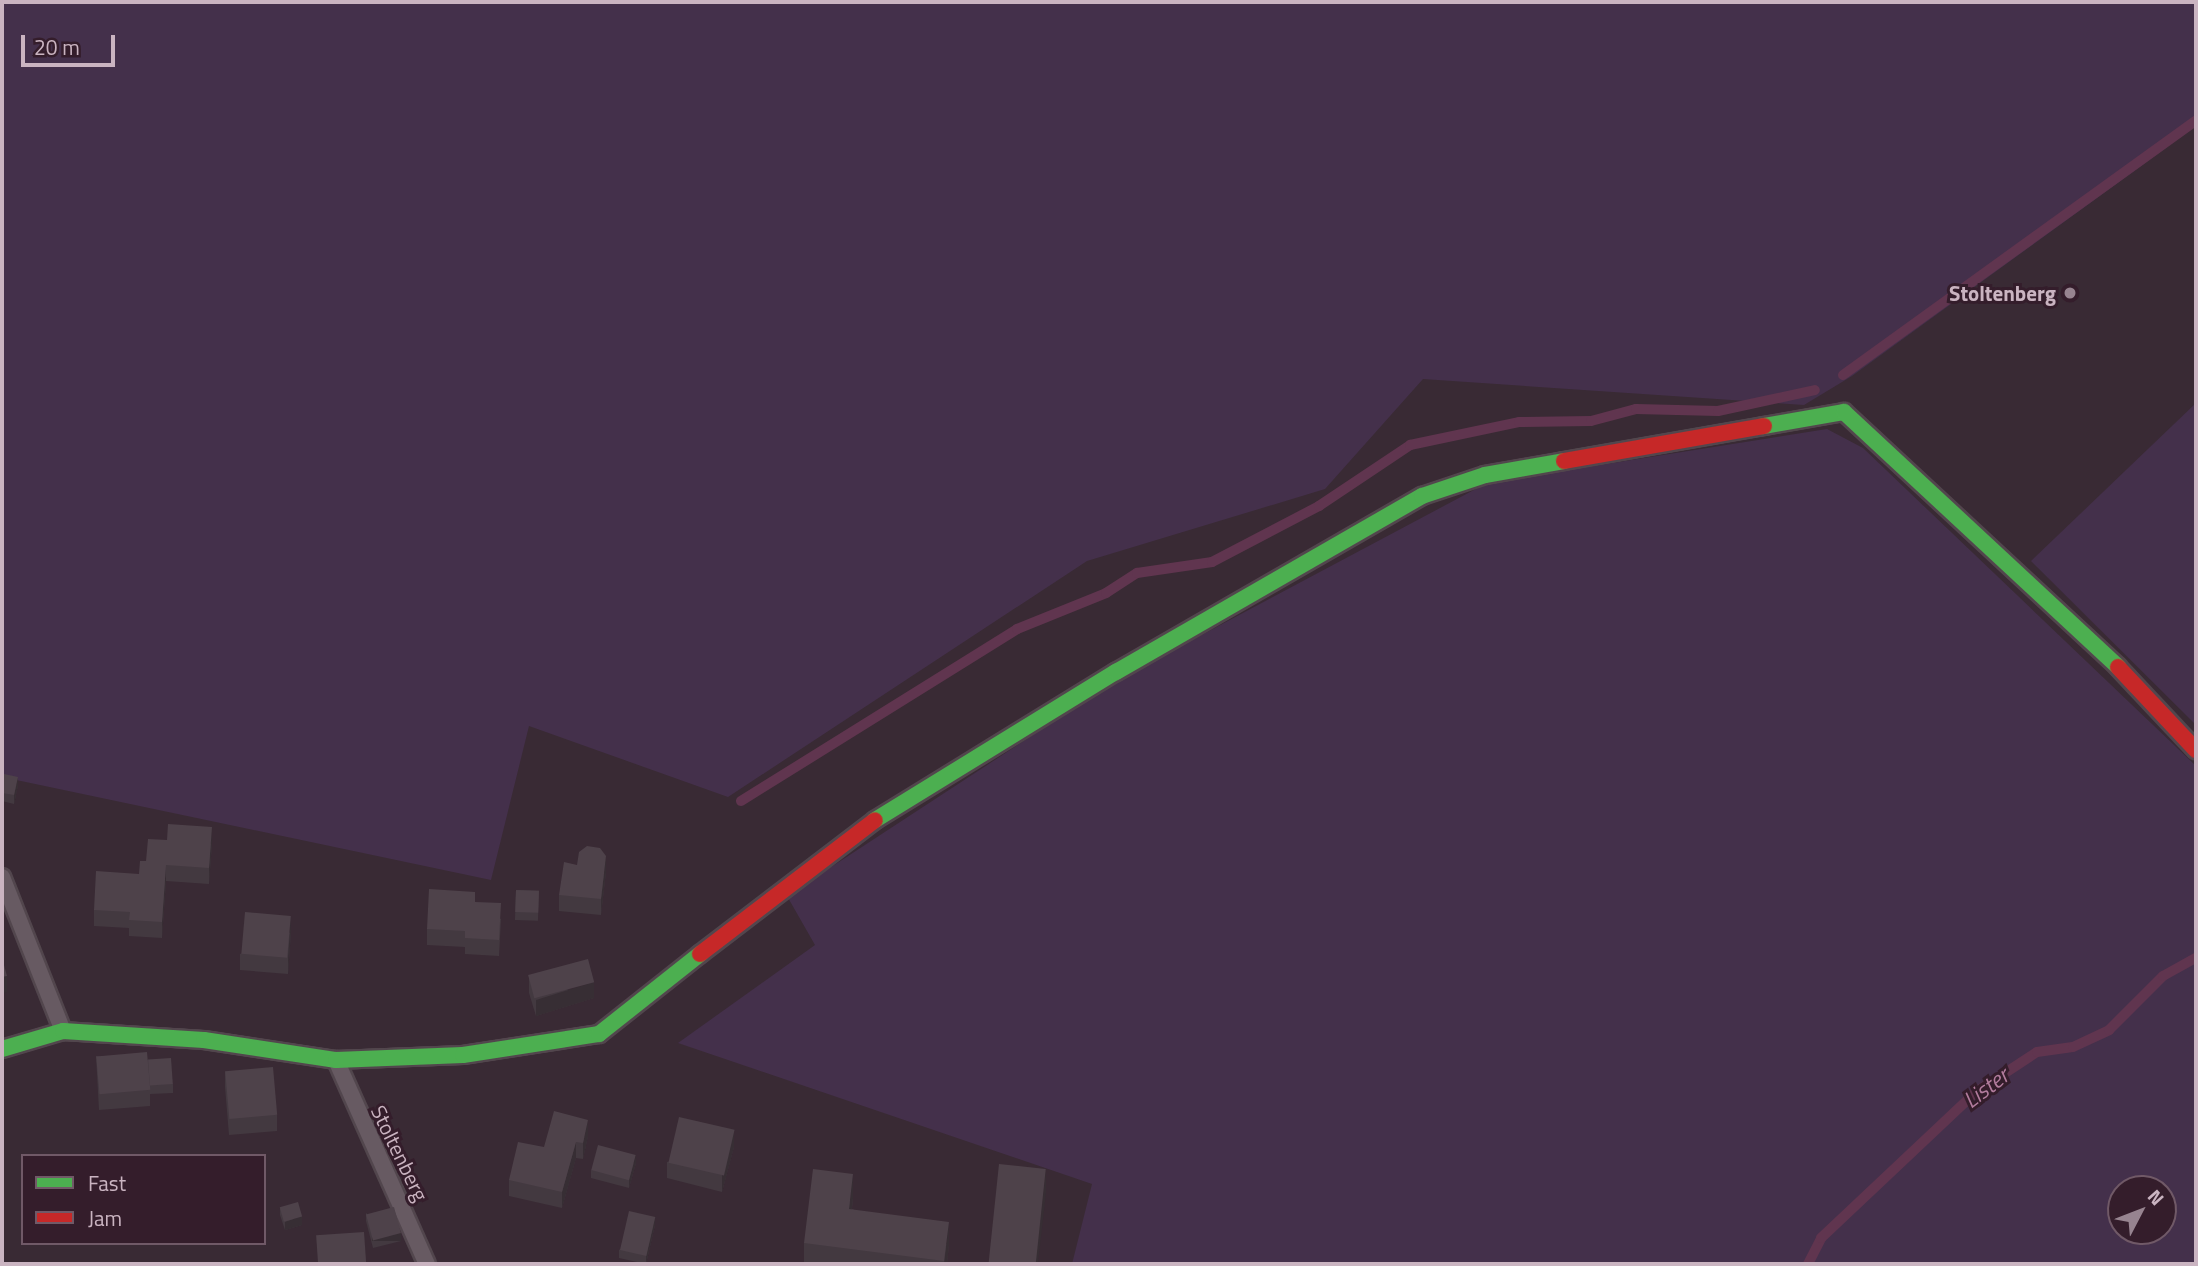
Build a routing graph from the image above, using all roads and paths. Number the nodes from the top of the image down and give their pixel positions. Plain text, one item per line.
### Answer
1 (2196, 750) edge
2 (2, 877) edge
3 (64, 1031) junction
4 (2, 1049) edge
5 (336, 1060) junction
6 (427, 1264) edge

1 - 5 street
2 - 3 lane
3 - 4 street
3 - 5 street
5 - 6 lane, Stoltenberg

